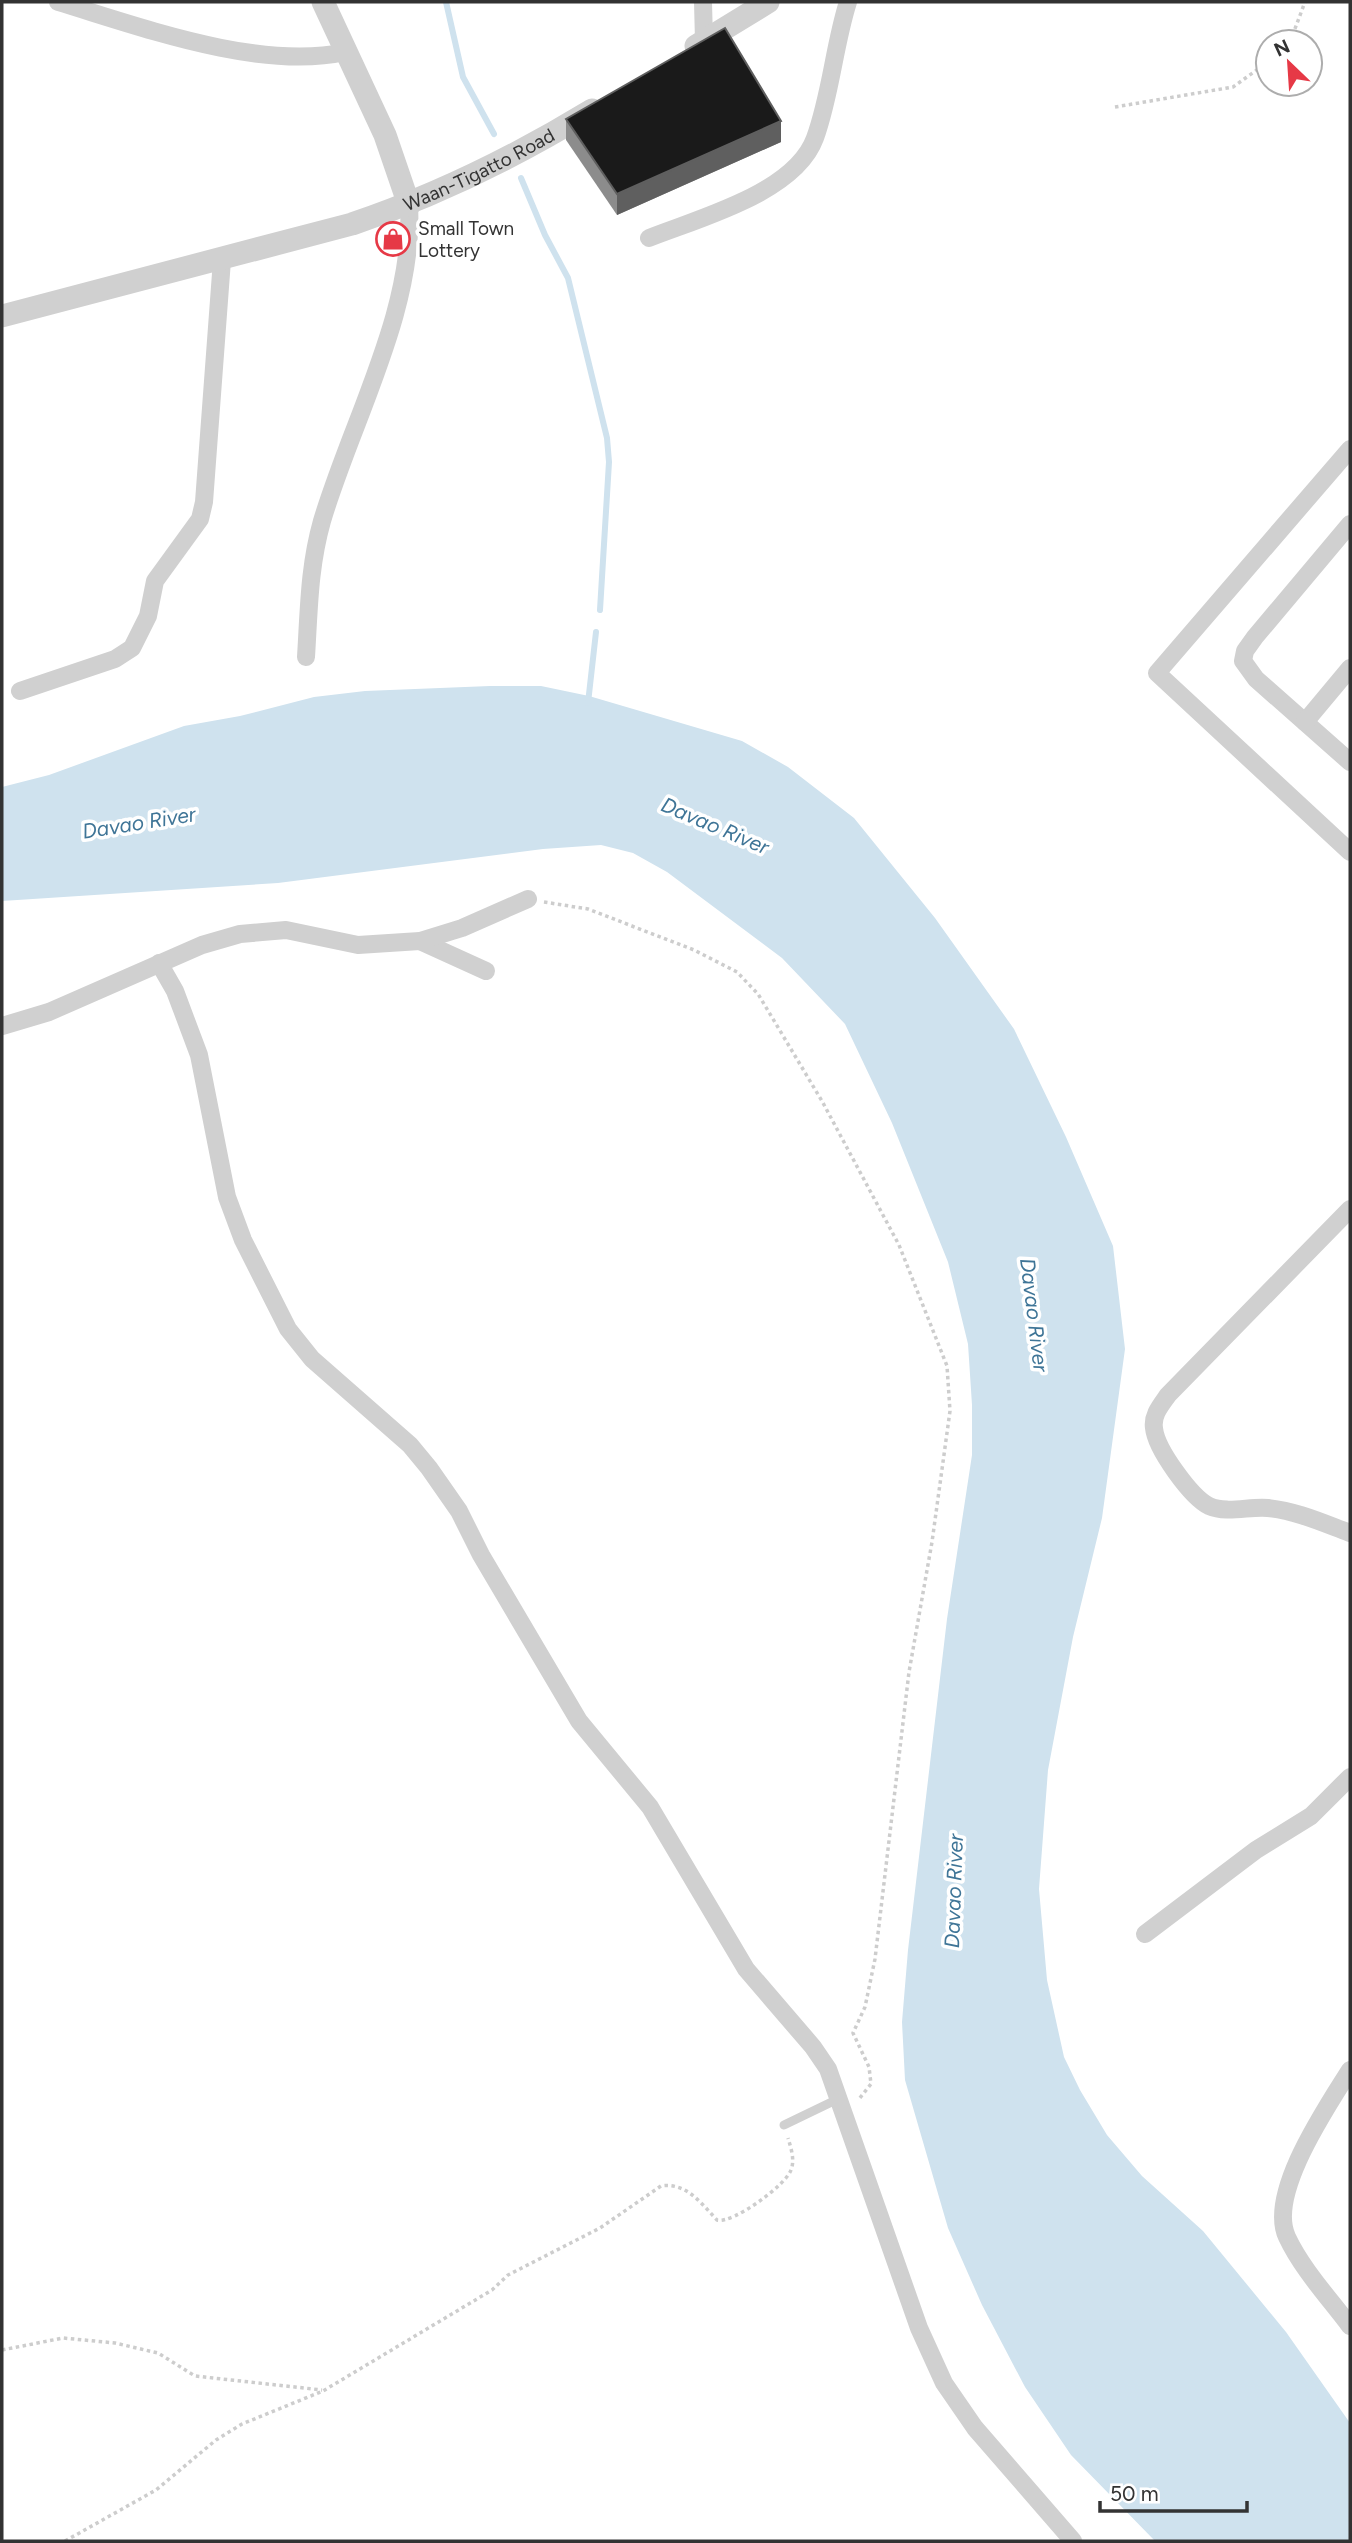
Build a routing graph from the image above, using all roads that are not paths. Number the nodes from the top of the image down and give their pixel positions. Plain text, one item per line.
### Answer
1 (58, 2) edge
2 (323, 2) edge
3 (703, 2) edge
4 (768, 2) edge
5 (848, 2) edge
6 (704, 41) junction
7 (345, 52) junction
8 (673, 60) edge
9 (609, 99) edge
10 (409, 205) junction
11 (649, 238) dead end
12 (222, 260) junction
13 (2, 316) edge
14 (1350, 449) edge
15 (1350, 524) edge
16 (306, 657) dead end
17 (1350, 668) edge
18 (20, 691) dead end
19 (1305, 722) junction
20 (1350, 762) edge
21 (1350, 852) edge
22 (528, 899) road end
23 (420, 942) junction
24 (159, 963) junction
25 (486, 971) dead end
26 (2, 1026) edge
27 (1350, 1209) edge
28 (1350, 1533) edge
29 (1350, 1777) edge
30 (1145, 1934) dead end
31 (1350, 2070) edge
32 (842, 2105) junction
33 (784, 2125) road end
34 (1350, 2326) edge
35 (1073, 2541) edge

1 - 7 street
2 - 7 street
3 - 6 street
4 - 6 street
5 - 11 street
6 - 8 street
7 - 10 street
9 - 10 street, Waan-Tigatto Road
10 - 12 street, Waan-Tigatto Road
10 - 16 street
12 - 13 street, Waan-Tigatto Road
12 - 18 street
14 - 21 street
15 - 19 street
17 - 19 street
19 - 20 street
22 - 23 street
23 - 24 street
23 - 25 street
24 - 26 street
24 - 32 street
27 - 28 street
29 - 30 street
31 - 34 street
32 - 33 lane
32 - 35 street

